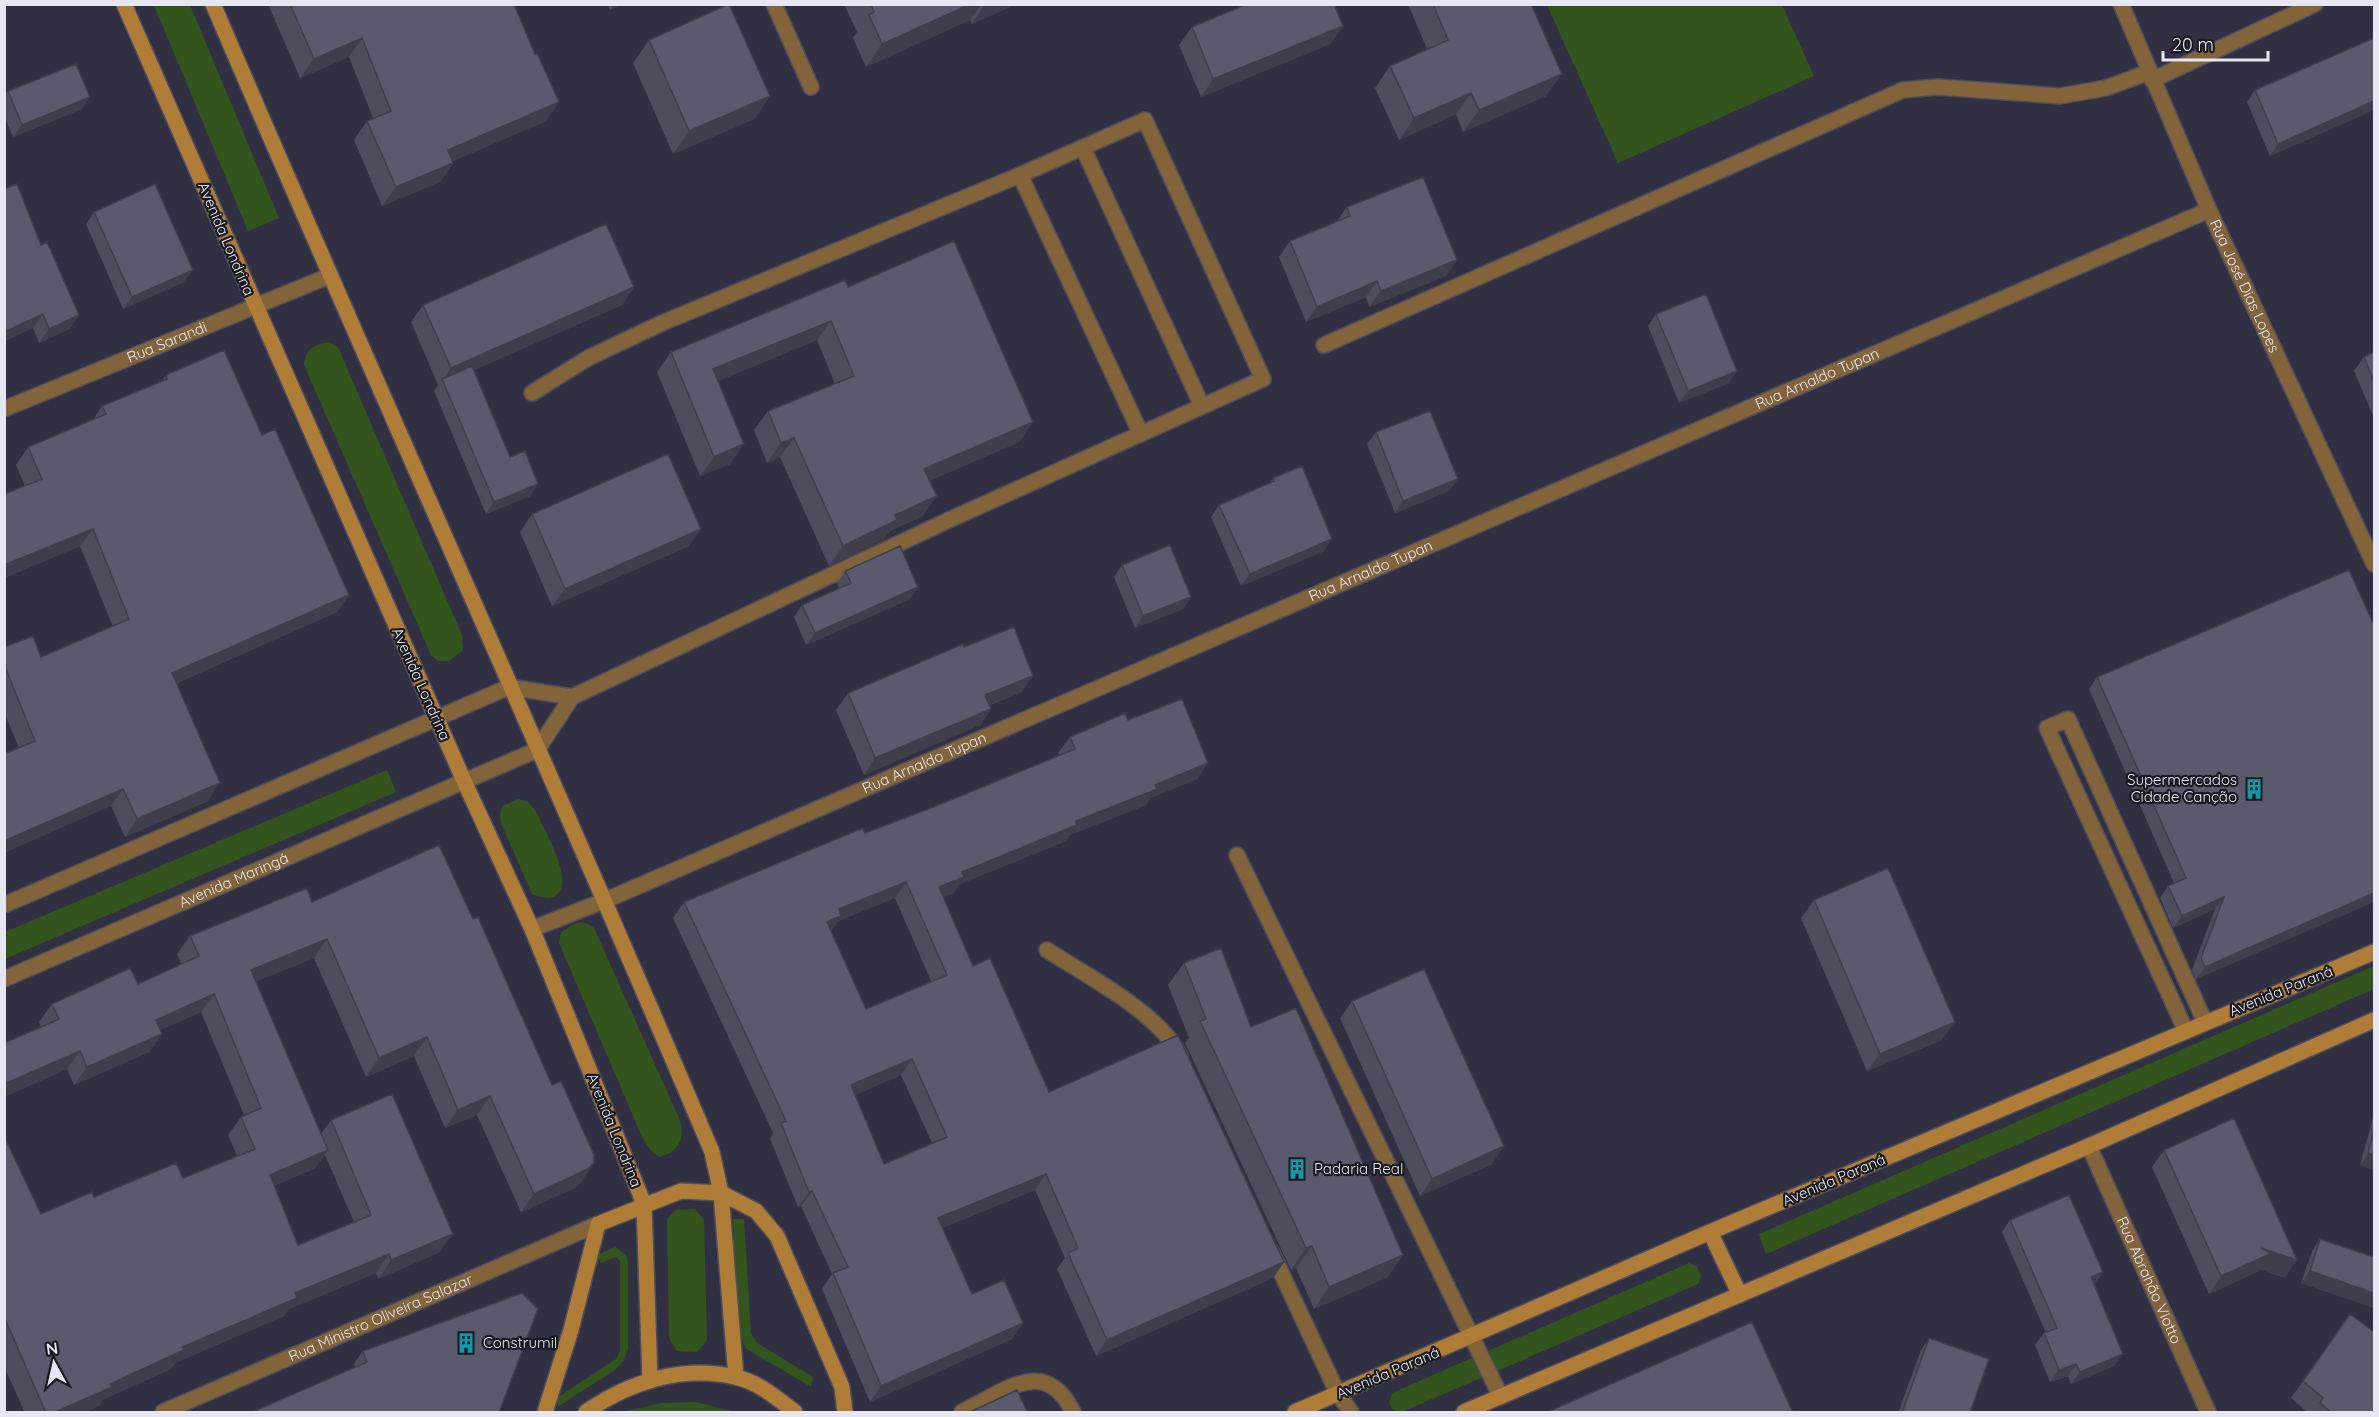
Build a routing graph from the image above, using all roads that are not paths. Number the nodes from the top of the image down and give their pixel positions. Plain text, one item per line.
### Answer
1 (124, 4) edge
2 (213, 4) edge
3 (774, 4) edge
4 (2121, 4) edge
5 (2315, 4) edge
6 (2151, 76) junction
7 (811, 87) dead end
8 (1083, 148) junction
9 (1020, 175) junction
10 (2208, 210) junction
11 (328, 276) junction
12 (255, 306) junction
13 (1324, 345) dead end
14 (532, 393) dead end
15 (1202, 406) junction
16 (4, 409) edge
17 (1141, 434) junction
18 (2374, 564) edge
19 (509, 687) junction
20 (572, 697) junction
21 (436, 718) junction
22 (537, 750) junction
23 (464, 781) junction
24 (1237, 855) dead end
25 (606, 900) junction
26 (4, 905) edge
27 (532, 929) junction
28 (1047, 950) dead end
29 (2374, 952) edge
30 (4, 979) edge
31 (2374, 1020) edge
32 (2205, 1022) junction
33 (2186, 1031) junction
34 (1189, 1075) edge
35 (2090, 1146) junction
36 (721, 1193) junction
37 (644, 1204) junction
38 (598, 1224) junction
39 (1710, 1232) junction
40 (1263, 1234) edge
41 (1740, 1295) junction
42 (1471, 1337) junction
43 (736, 1377) junction
44 (650, 1380) junction
45 (1338, 1394) junction
46 (1502, 1397) junction
47 (163, 1413) edge
48 (545, 1413) edge
49 (586, 1413) edge
50 (795, 1413) edge
51 (844, 1413) edge
52 (962, 1413) edge
53 (1073, 1413) edge
54 (1295, 1413) edge
55 (1351, 1413) edge
56 (1464, 1413) edge
57 (2208, 1413) edge

1 - 12 main road, Avenida Londrina
2 - 11 main road
3 - 7 street
4 - 6 street, Rua José Dias Lopes
5 - 6 street
6 - 10 street, Rua José Dias Lopes
6 - 13 street
8 - 9 street
8 - 15 street
8 - 15 street
9 - 14 street
9 - 17 street
10 - 18 street, Rua José Dias Lopes
10 - 25 street, Rua Arnaldo Tupan
11 - 12 street, Rua Sarandi
11 - 19 main road
12 - 16 street, Rua Sarandi
12 - 21 main road, Avenida Londrina
15 - 17 street
17 - 20 street
19 - 20 street
19 - 21 street
19 - 22 main road
20 - 22 street
21 - 23 main road, Avenida Londrina
21 - 26 street
22 - 23 street, Avenida Maringá
22 - 25 main road
23 - 27 main road, Avenida Londrina
23 - 30 street, Avenida Maringá
24 - 42 street
25 - 27 street, Rua Arnaldo Tupan
25 - 36 main road
27 - 37 main road, Avenida Londrina
28 - 34 street
29 - 32 main road, Avenida Paraná
31 - 35 main road
32 - 33 main road, Avenida Paraná
32 - 33 street
33 - 39 main road, Avenida Paraná
35 - 41 main road
35 - 57 street, Rua Abrahão Viotto
36 - 37 main road
36 - 43 main road
36 - 51 main road
37 - 38 main road
37 - 44 main road, Avenida Londrina
38 - 47 street, Rua Ministro Oliveira Salazar
38 - 48 main road
39 - 41 main road
39 - 42 main road, Avenida Paraná
40 - 45 street
41 - 46 main road
42 - 45 main road, Avenida Paraná
42 - 46 street
43 - 44 main road
43 - 50 main road
44 - 49 main road
45 - 54 main road, Avenida Paraná
45 - 55 street
46 - 56 main road
52 - 53 street

